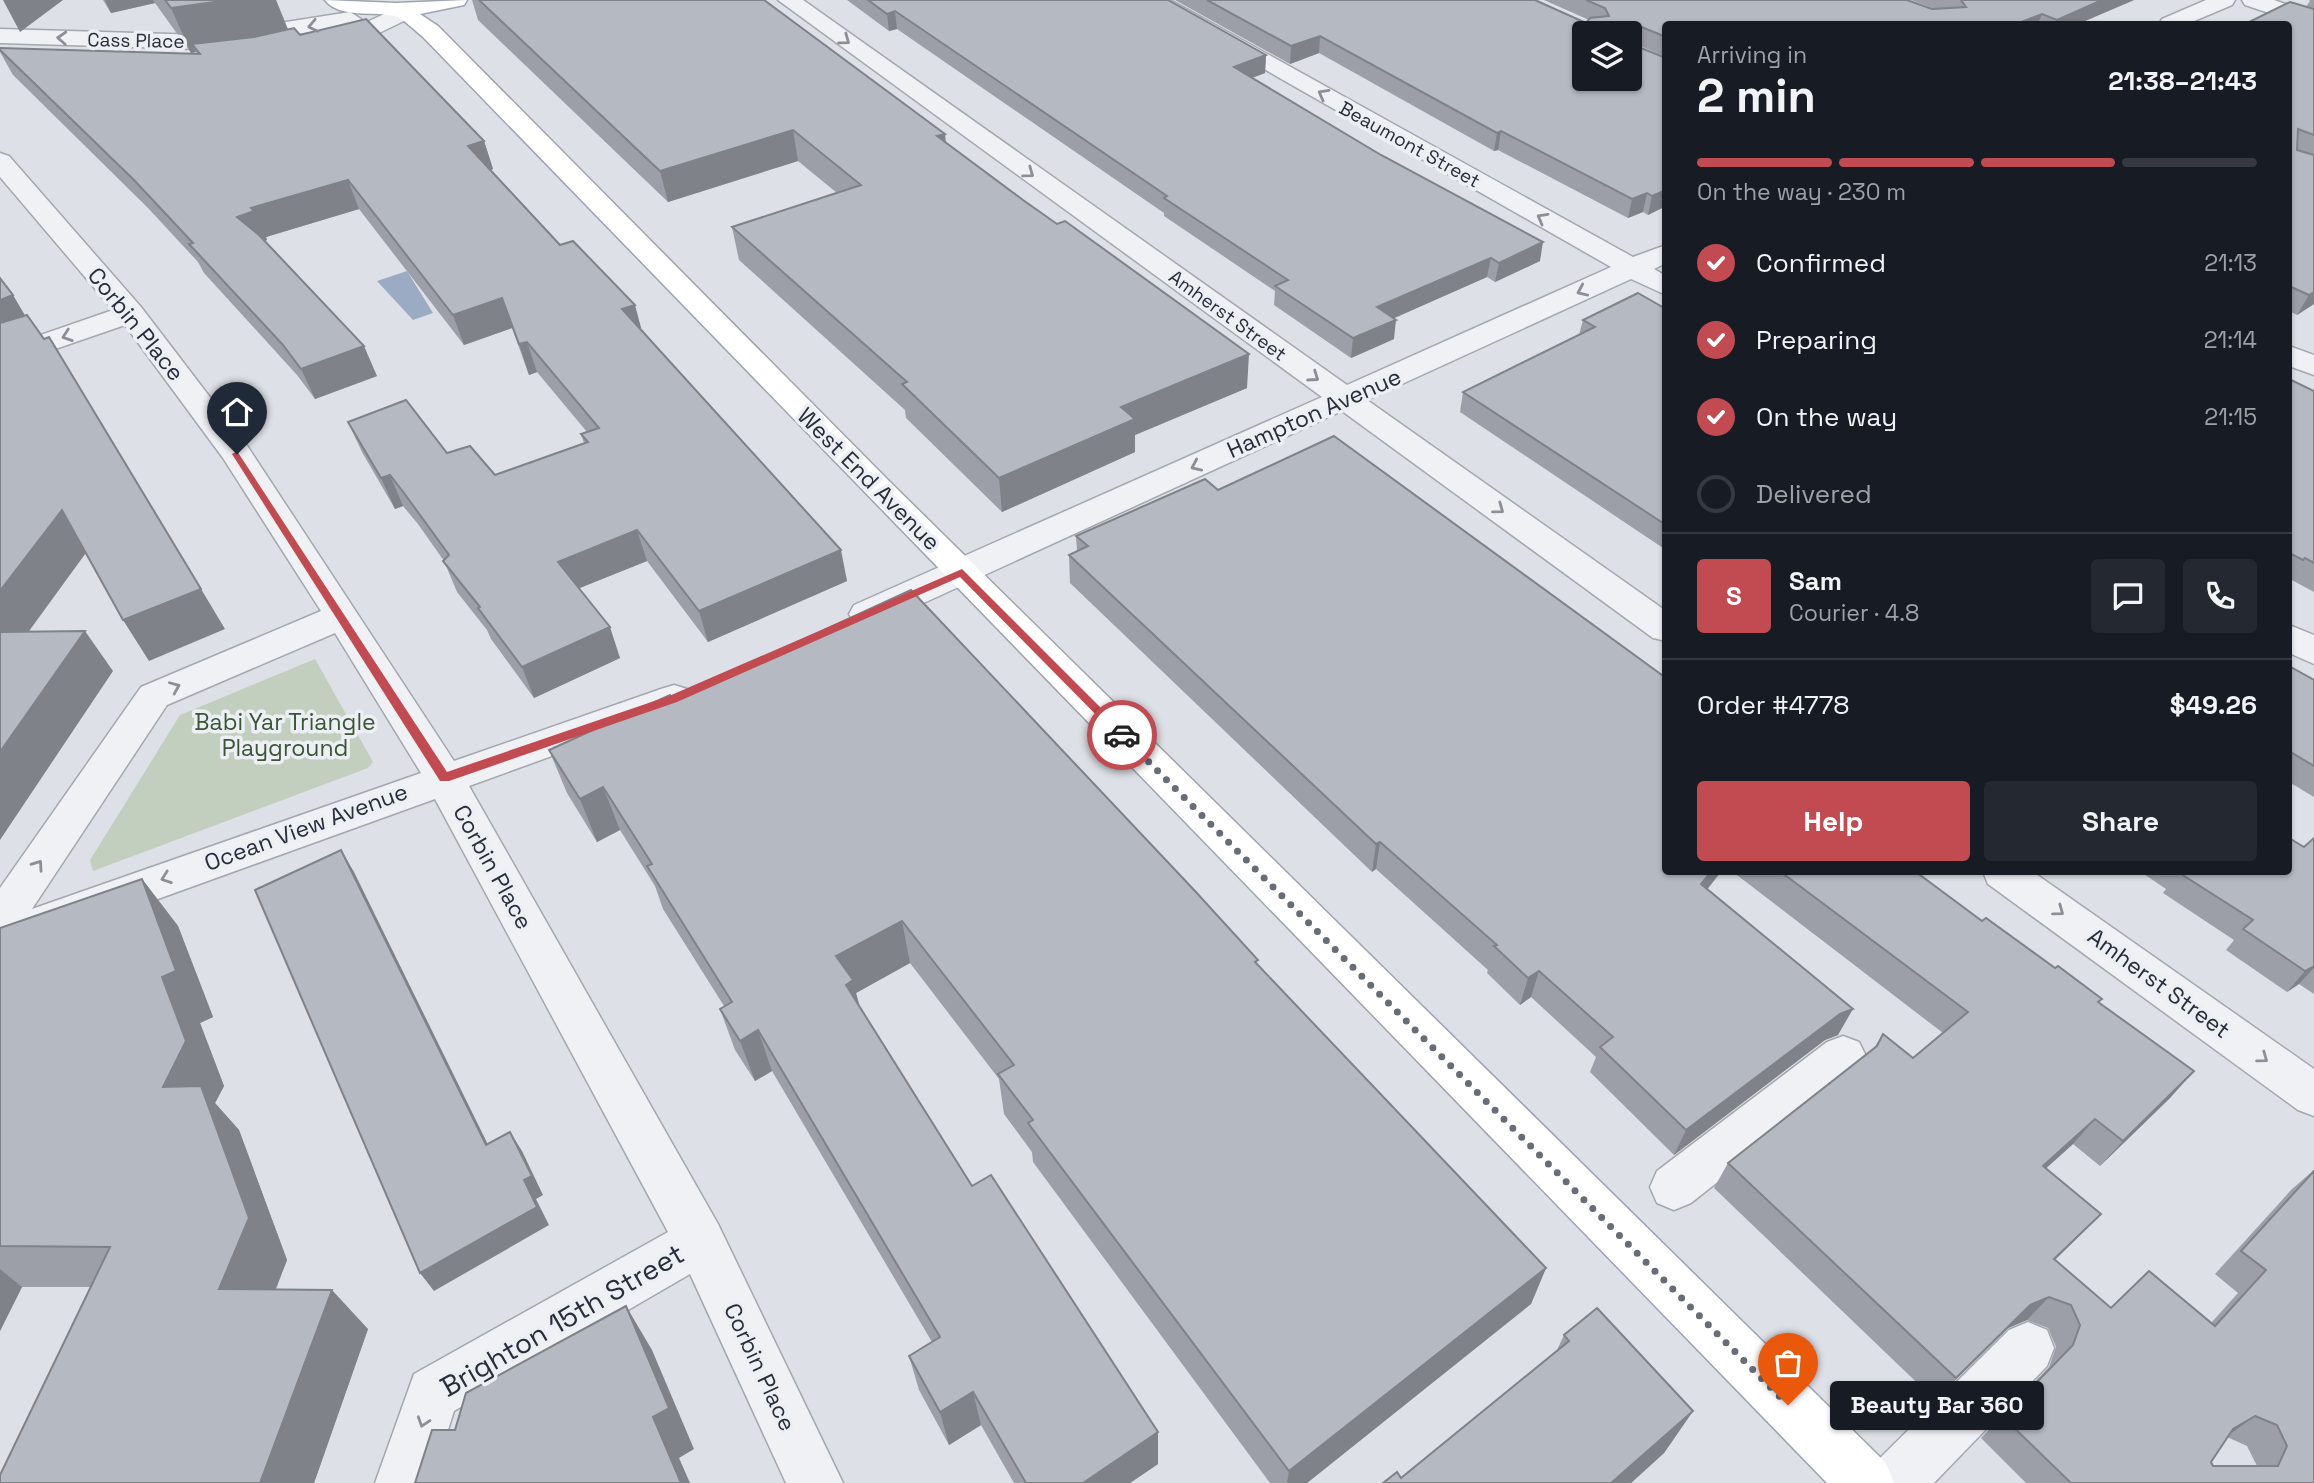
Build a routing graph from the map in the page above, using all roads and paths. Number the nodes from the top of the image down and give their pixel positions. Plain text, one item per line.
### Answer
1 (336, 0) edge
2 (456, 0) edge
3 (789, 0) edge
4 (1154, 0) edge
5 (2224, 0) edge
6 (2253, 0) edge
7 (403, 6) edge
8 (2176, 21) edge
9 (2314, 21) edge
10 (0, 36) edge
11 (27, 36) junction
12 (0, 56) edge
13 (0, 161) edge
14 (1662, 255) edge
15 (1632, 268) junction
16 (1662, 285) edge
17 (131, 313) junction
18 (2292, 356) edge
19 (0, 359) edge
20 (2314, 366) edge
21 (1345, 399) junction
22 (962, 573) junction
23 (342, 616) junction
24 (1662, 626) edge
25 (834, 628) edge
26 (2292, 639) edge
27 (2314, 651) edge
28 (710, 682) edge
29 (444, 778) junction
30 (2007, 875) edge
31 (0, 922) edge
32 (0, 938) edge
33 (1843, 1056) dead end
34 (2314, 1095) edge
35 (1674, 1187) dead end
36 (700, 1241) junction
37 (2028, 1348) dead end
38 (403, 1483) edge
39 (815, 1483) edge
40 (1866, 1483) edge
41 (1895, 1483) edge

1 - 7 main road
2 - 7 main road
3 -> 21 street, Amherst Street
15 -> 4 street, Beaumont Street
5 - 8 street
6 - 9 street
7 -> 11 street, Cass Place
7 - 12 street, Cass Place
7 - 22 main road, West End Avenue
10 - 11 street, Cass Place
11 - 12 street
13 - 17 street, Corbin Place
14 - 15 street, Hampton Avenue
15 - 16 street, Beaumont Street
15 -> 21 street, Hampton Avenue
17 -> 19 street
17 - 23 street, Corbin Place
18 - 20 street
21 -> 22 street, Hampton Avenue
21 -> 24 street, Amherst Street
22 - 25 street
22 - 40 main road, West End Avenue
23 - 29 street, Corbin Place
31 -> 23 street
26 - 27 street
28 - 29 street, Ocean View Avenue
29 -> 32 street, Ocean View Avenue
29 - 36 street, Corbin Place
30 -> 34 street, Amherst Street
33 - 35 street
36 -> 38 street, Brighton 15th Street
36 - 39 street, Corbin Place
37 - 41 street

